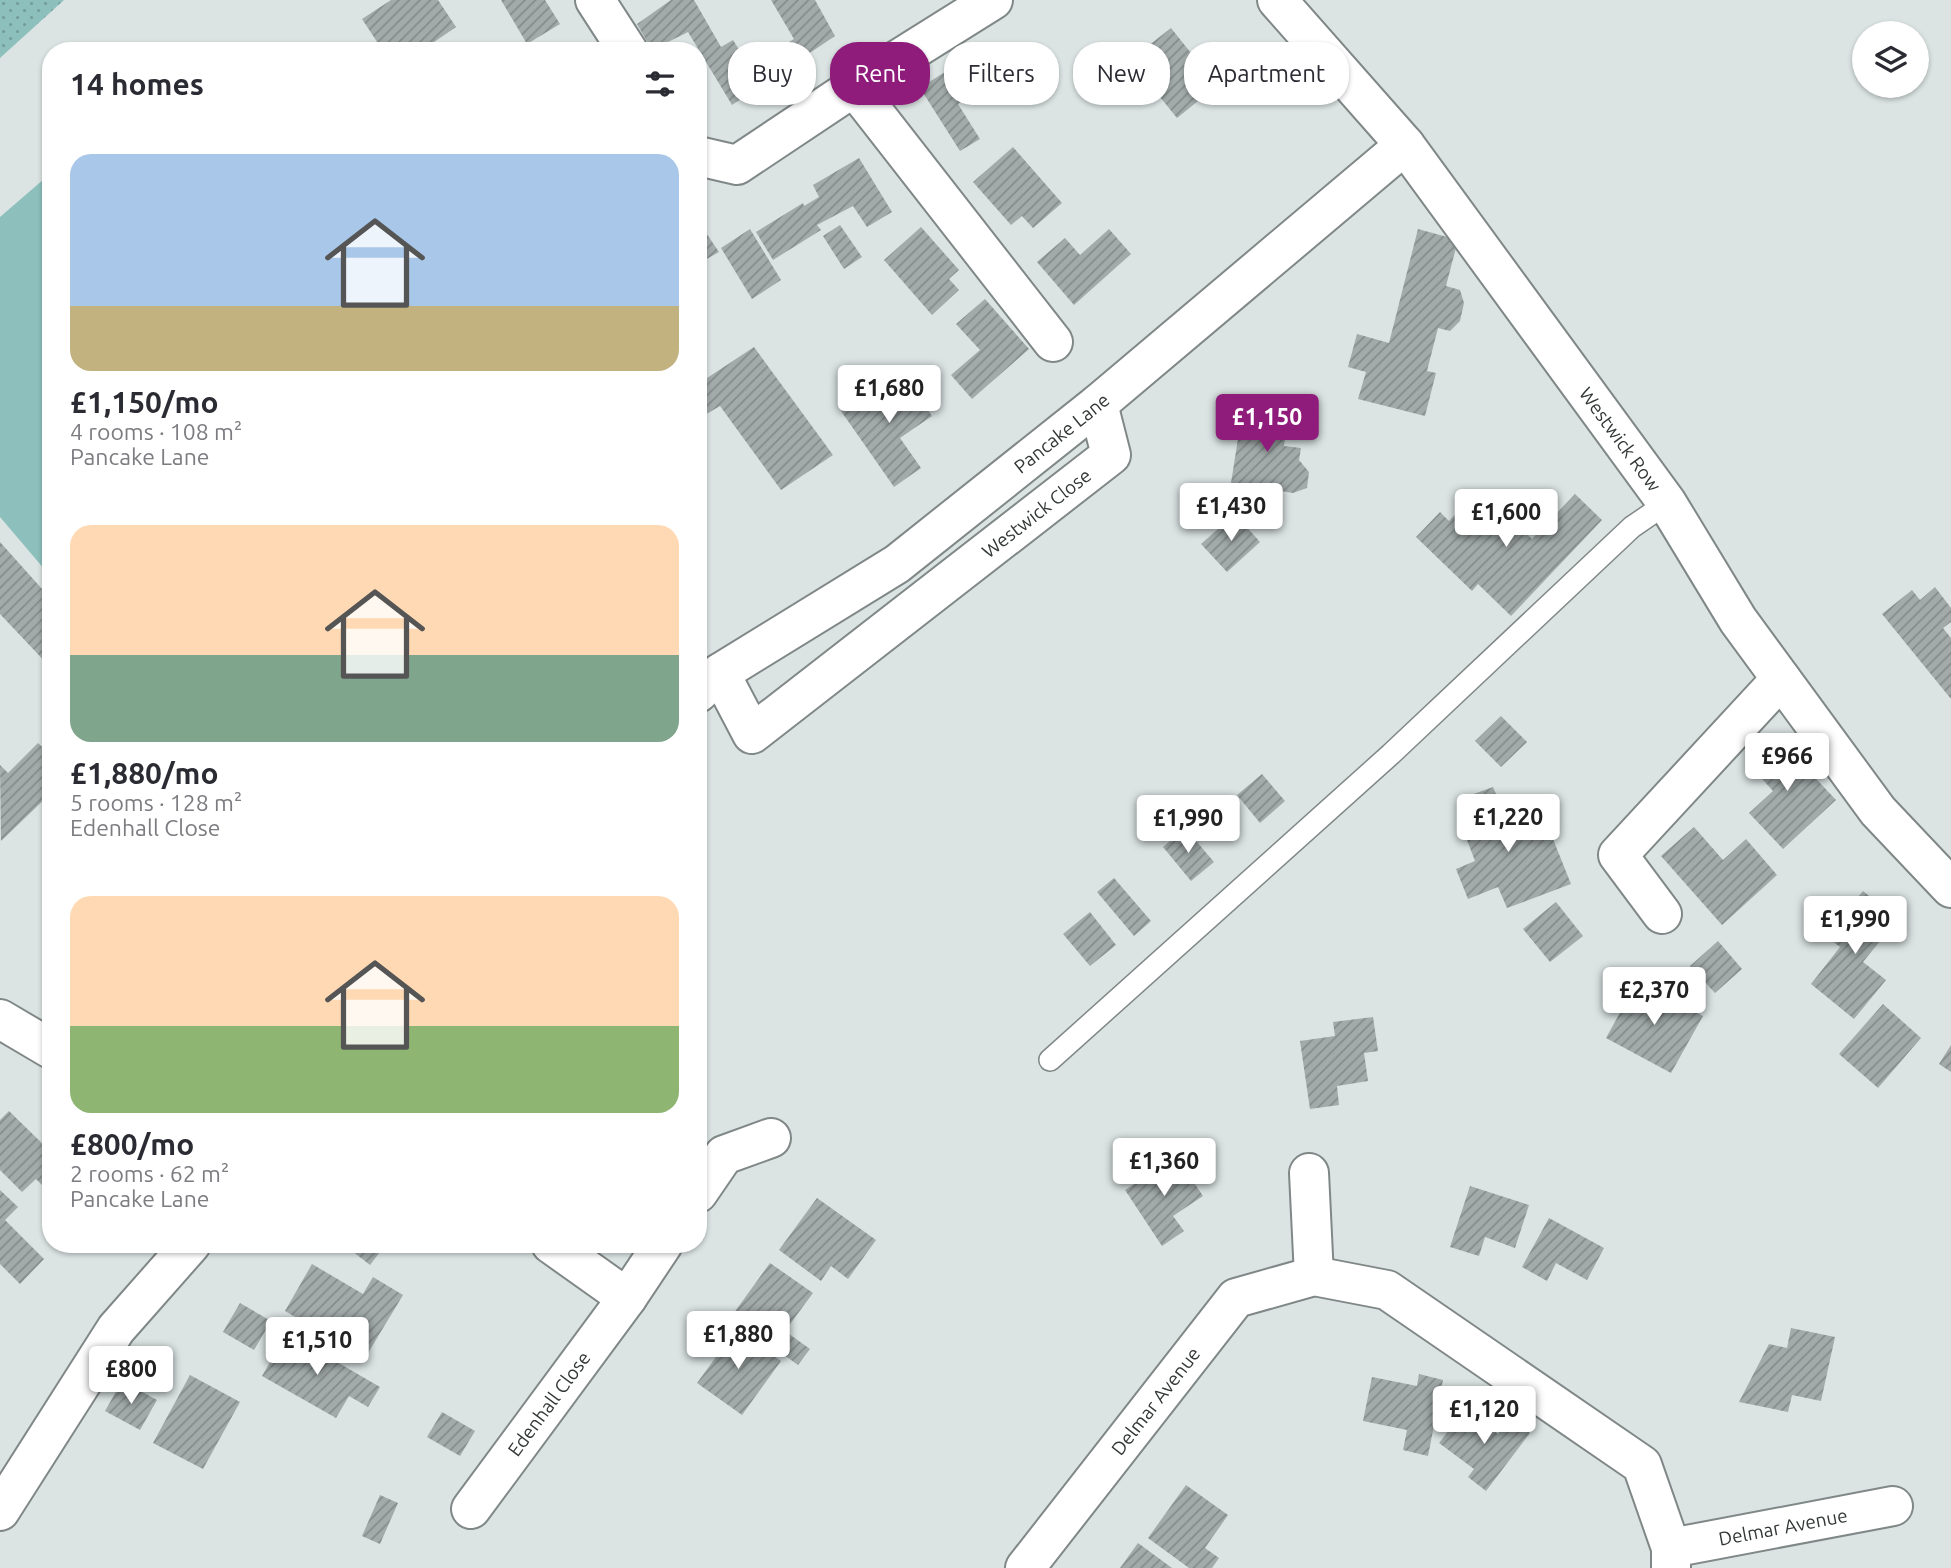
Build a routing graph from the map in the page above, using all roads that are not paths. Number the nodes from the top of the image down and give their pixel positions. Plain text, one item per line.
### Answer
1 (595, 0) edge
2 (993, 0) edge
3 (1277, 0) edge
4 (622, 42) edge
5 (926, 42) edge
6 (830, 103) edge
7 (868, 105) edge
8 (1405, 145) junction
9 (707, 158) edge
10 (1053, 342) dead end
11 (1098, 404) junction
12 (1667, 503) junction
13 (897, 564) junction
14 (920, 602) junction
15 (1781, 679) junction
16 (709, 683) edge
17 (1951, 888) edge
18 (1662, 914) dead end
19 (0, 1018) edge
20 (42, 1044) edge
21 (1050, 1060) dead end
22 (771, 1138) dead end
23 (1309, 1173) dead end
24 (707, 1180) edge
25 (183, 1253) edge
26 (564, 1253) edge
27 (657, 1253) edge
28 (1314, 1276) junction
29 (626, 1298) junction
30 (1893, 1506) dead end
31 (471, 1510) dead end
32 (0, 1511) edge
33 (1671, 1558) edge
34 (1025, 1568) edge

1 - 4 street
2 - 5 street
3 - 8 street, Westwick Row
6 - 9 street
7 - 10 street
8 - 11 street, Pancake Lane
8 - 12 street, Westwick Row
11 - 13 street, Pancake Lane
11 - 14 street, Westwick Close
12 - 15 street, Westwick Row
12 - 21 lane
13 - 14 street
13 - 16 street, Pancake Lane
14 - 16 street, Westwick Close
15 - 17 street, Westwick Row
15 - 18 street
19 - 20 street
22 - 24 street
23 - 28 street
25 - 32 street
26 - 29 street
27 - 29 street, Edenhall Close
28 - 33 street, Delmar Avenue
28 - 34 street, Delmar Avenue
29 - 31 street, Edenhall Close
30 - 33 street, Delmar Avenue

